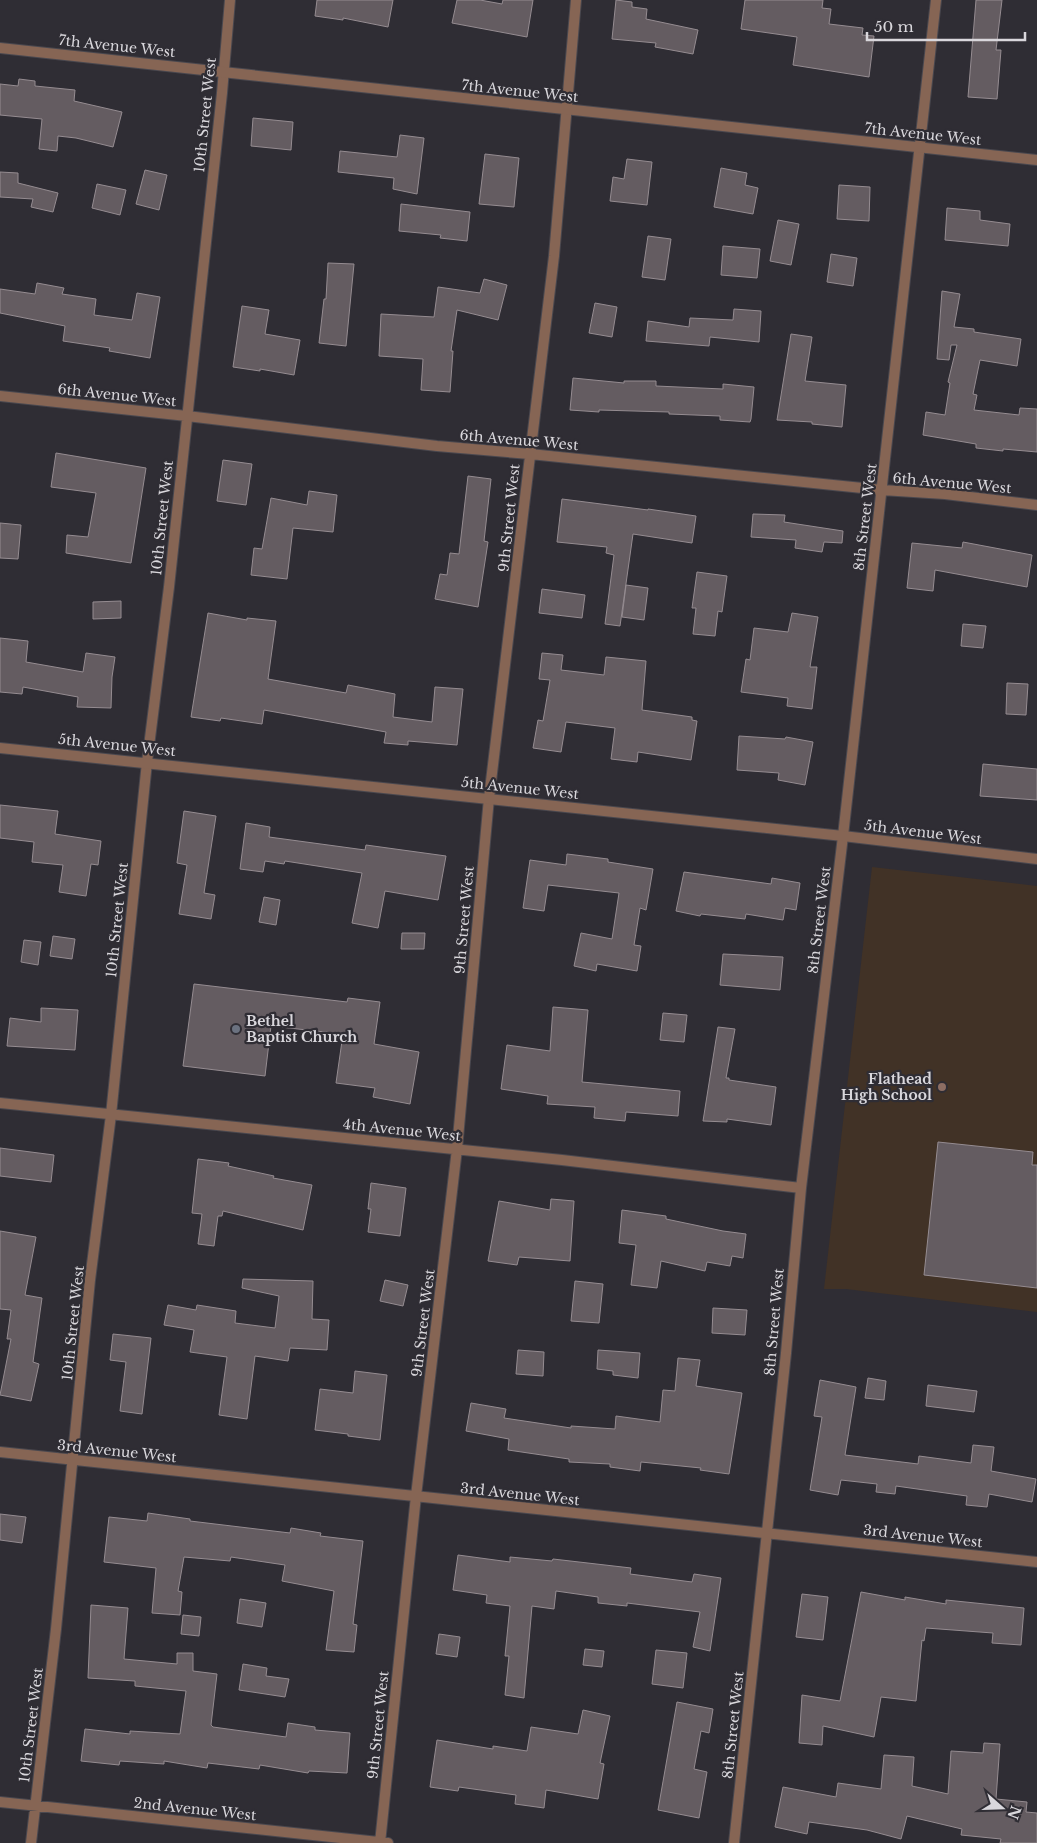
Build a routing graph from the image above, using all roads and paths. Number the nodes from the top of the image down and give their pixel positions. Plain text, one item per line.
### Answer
1 (230, 0) edge
2 (576, 0) edge
3 (936, 0) edge
4 (0, 48) edge
5 (223, 71) junction
6 (566, 110) junction
7 (921, 148) junction
8 (1037, 160) edge
9 (0, 396) edge
10 (187, 416) junction
11 (530, 454) junction
12 (882, 490) junction
13 (1037, 505) edge
14 (0, 748) edge
15 (147, 762) junction
16 (490, 798) junction
17 (843, 836) junction
18 (1037, 859) edge
19 (0, 1103) edge
20 (111, 1115) junction
21 (457, 1149) junction
22 (801, 1188) junction
23 (0, 1452) edge
24 (73, 1460) junction
25 (416, 1496) junction
26 (766, 1534) junction
27 (1037, 1562) edge
28 (0, 1802) edge
29 (35, 1805) junction
30 (31, 1843) edge
31 (382, 1843) edge
32 (734, 1843) edge

1 - 5 street, 10th Street West
2 - 6 street, 9th Street West
3 - 7 street, 8th Street West
4 - 5 street, 7th Avenue West
5 - 6 street, 7th Avenue West
5 - 10 street, 10th Street West
6 - 7 street, 7th Avenue West
6 - 11 street, 9th Street West
7 - 8 street, 7th Avenue West
7 - 12 street, 8th Street West
9 - 10 street, 6th Avenue West
10 - 11 street, 6th Avenue West
10 - 15 street, 10th Street West
11 - 12 street, 6th Avenue West
11 - 16 street, 9th Street West
12 - 13 street, 6th Avenue West
12 - 17 street, 8th Street West
14 - 15 street, 5th Avenue West
15 - 16 street, 5th Avenue West
15 - 20 street, 10th Street West
16 - 17 street, 5th Avenue West
16 - 21 street, 9th Street West
17 - 18 street, 5th Avenue West
17 - 22 street, 8th Street West
19 - 20 street, 4th Avenue West
20 - 21 street, 4th Avenue West
20 - 24 street, 10th Street West
21 - 22 street, 4th Avenue West
21 - 25 street, 9th Street West
22 - 26 street, 8th Street West
23 - 24 street, 3rd Avenue West
24 - 25 street, 3rd Avenue West
24 - 29 street, 10th Street West
25 - 26 street, 3rd Avenue West
25 - 31 street, 9th Street West
26 - 27 street, 3rd Avenue West
26 - 32 street, 8th Street West
28 - 29 street, 2nd Avenue West
29 - 30 street, 10th Street West
29 - 31 street, 2nd Avenue West

